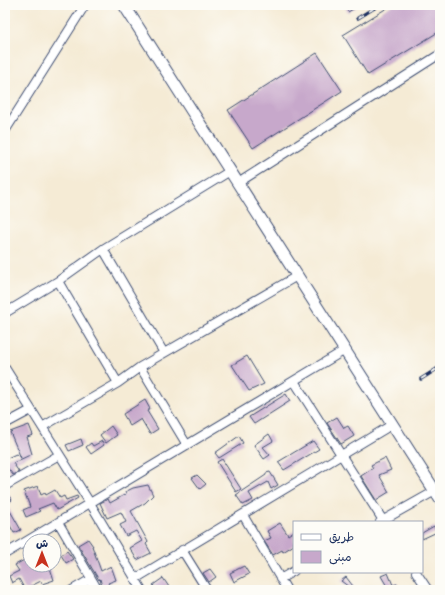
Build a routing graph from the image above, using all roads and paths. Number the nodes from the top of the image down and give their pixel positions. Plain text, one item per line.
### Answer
1 (85, 5) edge
2 (124, 5) edge
3 (440, 54) edge
4 (5, 131) edge
5 (230, 171) junction
6 (238, 183) junction
7 (103, 250) junction
8 (298, 276) junction
9 (58, 281) junction
10 (5, 313) edge
11 (345, 350) junction
12 (164, 353) junction
13 (140, 367) junction
14 (5, 368) edge
15 (294, 381) junction
16 (118, 383) junction
17 (31, 410) junction
18 (5, 424) edge
19 (393, 424) junction
20 (42, 427) junction
21 (186, 445) junction
22 (59, 455) junction
23 (341, 456) junction
24 (5, 486) edge
25 (438, 495) edge
26 (90, 503) junction
27 (243, 515) junction
28 (382, 521) edge
29 (58, 522) junction
30 (182, 550) junction
31 (5, 554) edge
32 (293, 572) edge
33 (417, 573) edge
34 (135, 578) junction
35 (92, 579) junction
36 (280, 579) junction
37 (72, 590) edge
38 (98, 590) edge
39 (142, 590) edge
40 (207, 590) edge
41 (287, 590) edge
42 (428, 590) edge

1 - 4 street
2 - 5 street
3 - 6 street
5 - 6 street
5 - 7 street
6 - 8 street
7 - 9 street
7 - 12 street
8 - 11 street
8 - 12 street
9 - 10 street
9 - 16 street
11 - 15 street
11 - 19 street
12 - 13 street
13 - 16 street
13 - 21 street
14 - 17 street
15 - 21 street
15 - 23 street
16 - 20 street
17 - 18 street
17 - 20 street
19 - 23 street
19 - 25 street
20 - 22 street
21 - 26 street
22 - 24 street
22 - 26 street
23 - 27 street
23 - 28 street
25 - 28 street
26 - 29 street
26 - 34 street
27 - 30 street
27 - 36 street
29 - 31 street
29 - 35 street
30 - 34 street
30 - 40 street
32 - 36 street
33 - 42 street
34 - 39 street
35 - 37 street
35 - 38 street
36 - 41 street

